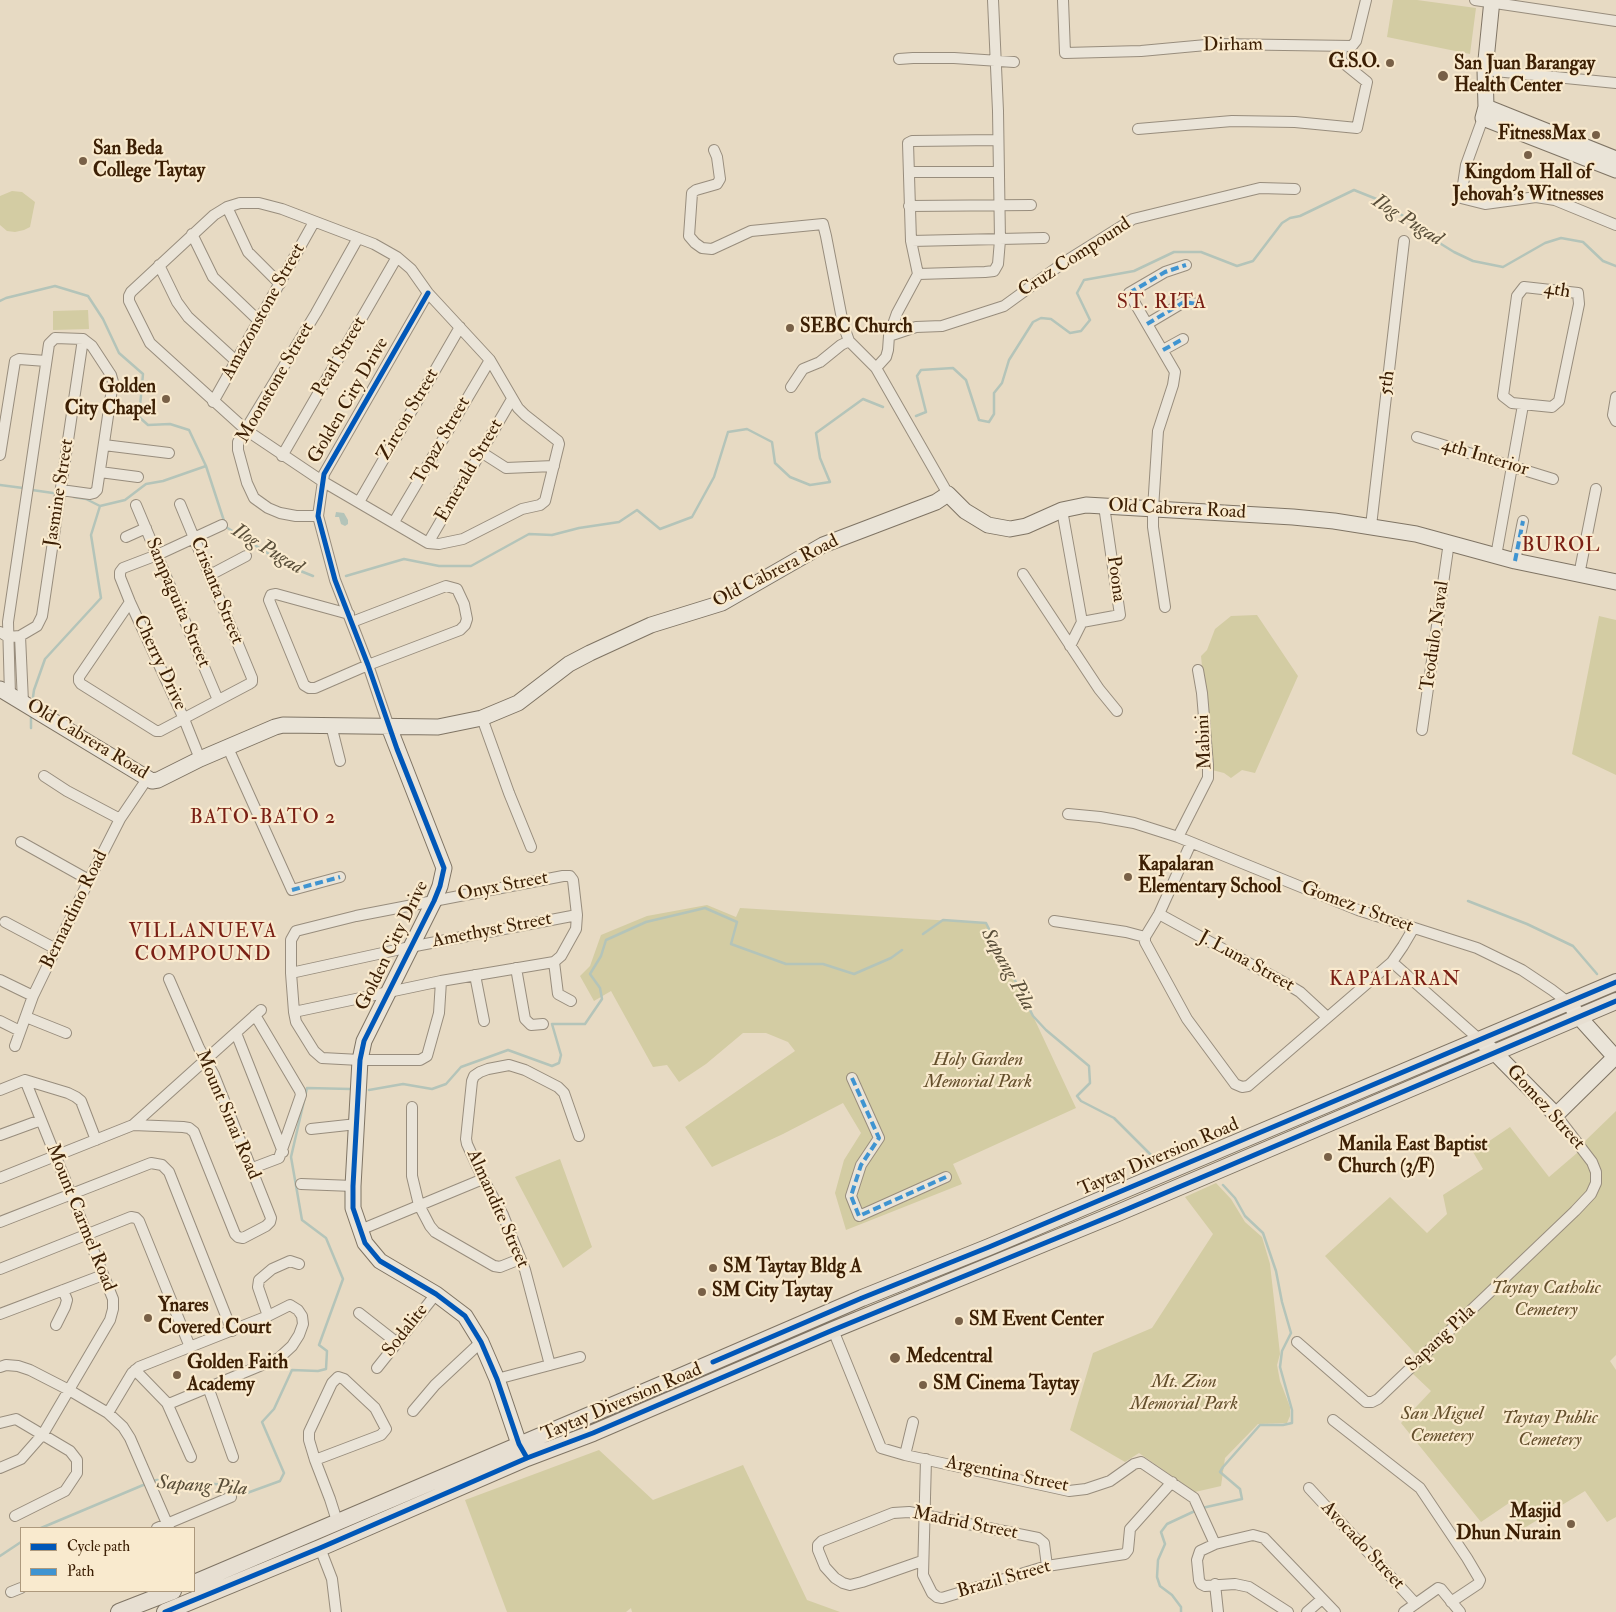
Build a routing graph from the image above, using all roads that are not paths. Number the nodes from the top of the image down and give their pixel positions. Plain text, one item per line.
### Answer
1 (994, 0) edge
2 (1063, 0) edge
3 (1366, 0) edge
4 (1476, 0) edge
5 (1492, 1) edge
6 (1548, 5) edge
7 (1616, 21) edge
8 (1342, 46) junction
9 (899, 60) dead end
10 (996, 61) junction
11 (1014, 62) dead end
12 (1485, 70) junction
13 (1616, 83) edge
14 (1484, 112) junction
15 (1138, 129) dead end
16 (998, 140) junction
17 (714, 150) dead end
18 (1616, 159) edge
19 (1616, 170) edge
20 (909, 172) junction
21 (998, 172) junction
22 (1295, 189) dead end
23 (1031, 205) dead end
24 (909, 206) junction
25 (999, 206) junction
26 (227, 207) junction
27 (314, 222) junction
28 (1616, 224) edge
29 (192, 234) junction
30 (358, 238) junction
31 (1044, 238) dead end
32 (1000, 240) junction
33 (1404, 240) dead end
34 (911, 242) junction
35 (398, 257) junction
36 (159, 265) junction
37 (1186, 265) dead end
38 (918, 274) junction
39 (280, 284) junction
40 (428, 293) junction
41 (1198, 304) dead end
42 (259, 321) junction
43 (1147, 324) junction
44 (460, 327) junction
45 (889, 336) junction
46 (1183, 338) dead end
47 (83, 339) junction
48 (849, 341) junction
49 (1163, 350) junction
50 (490, 360) junction
51 (46, 361) junction
52 (236, 361) junction
53 (876, 368) junction
54 (791, 387) dead end
55 (1616, 397) edge
56 (512, 399) junction
57 (214, 402) junction
58 (1523, 405) junction
59 (1616, 421) edge
60 (246, 430) junction
61 (1417, 437) dead end
62 (104, 445) junction
63 (481, 452) junction
64 (169, 453) dead end
65 (0, 455) edge
66 (282, 456) junction
67 (554, 466) junction
68 (1513, 467) junction
69 (100, 472) junction
70 (138, 477) dead end
71 (1553, 479) dead end
72 (322, 481) junction
73 (1596, 489) dead end
74 (61, 490) junction
75 (948, 494) junction
76 (359, 502) junction
77 (180, 504) dead end
78 (136, 505) dead end
79 (1104, 506) junction
80 (1153, 509) junction
81 (1062, 510) junction
82 (318, 516) junction
83 (394, 522) junction
84 (1523, 522) dead end
85 (222, 525) dead end
86 (1371, 526) junction
87 (146, 528) junction
88 (126, 537) dead end
89 (194, 538) junction
90 (1449, 542) junction
91 (428, 543) junction
92 (157, 555) junction
93 (246, 556) dead end
94 (1496, 556) junction
95 (1515, 561) junction
96 (1023, 574) dead end
97 (210, 575) junction
98 (1580, 575) junction
99 (1616, 582) edge
100 (130, 602) junction
101 (1165, 607) dead end
102 (350, 618) junction
103 (1082, 622) junction
104 (4, 634) edge
105 (20, 636) junction
106 (1070, 646) junction
107 (368, 665) junction
108 (1198, 670) dead end
109 (11, 695) edge
110 (218, 700) junction
111 (1117, 711) dead end
112 (482, 718) junction
113 (184, 719) junction
114 (332, 725) junction
115 (390, 727) junction
116 (1422, 730) dead end
117 (228, 748) junction
118 (200, 759) junction
119 (340, 761) dead end
120 (44, 776) dead end
121 (147, 779) junction
122 (1068, 814) dead end
123 (120, 819) junction
124 (1178, 837) junction
125 (21, 842) dead end
126 (1191, 843) junction
127 (531, 847) dead end
128 (340, 878) dead end
129 (89, 880) junction
130 (434, 901) junction
131 (1159, 914) junction
132 (576, 915) junction
133 (5, 922) dead end
134 (1054, 922) dead end
135 (1413, 929) junction
136 (1144, 937) junction
137 (410, 947) junction
138 (56, 950) junction
139 (554, 962) junction
140 (1392, 962) junction
141 (516, 968) junction
142 (291, 973) junction
143 (475, 975) junction
144 (169, 979) dead end
145 (0, 980) edge
146 (441, 981) junction
147 (1616, 982) edge
148 (388, 992) junction
149 (33, 996) junction
150 (1616, 1001) edge
151 (571, 1002) dead end
152 (1569, 1003) junction
153 (294, 1012) junction
154 (26, 1017) junction
155 (1327, 1017) junction
156 (1579, 1017) junction
157 (0, 1021) edge
158 (484, 1021) dead end
159 (543, 1024) dead end
160 (20, 1032) junction
161 (236, 1033) junction
162 (66, 1034) dead end
163 (1480, 1040) junction
164 (15, 1046) dead end
165 (1495, 1053) junction
166 (1615, 1057) edge
167 (360, 1060) junction
168 (206, 1061) junction
169 (852, 1078) dead end
170 (25, 1080) junction
171 (0, 1090) edge
172 (412, 1107) dead end
173 (1556, 1115) junction
174 (41, 1120) junction
175 (357, 1124) junction
176 (133, 1125) junction
177 (311, 1129) dead end
178 (0, 1135) edge
179 (579, 1136) dead end
180 (96, 1140) junction
181 (283, 1152) junction
182 (1212, 1152) junction
183 (56, 1156) junction
184 (250, 1169) junction
185 (1220, 1169) junction
186 (946, 1177) dead end
187 (0, 1178) edge
188 (483, 1179) junction
189 (1596, 1183) joint
190 (301, 1184) dead end
191 (353, 1186) junction
192 (71, 1195) junction
193 (419, 1204) junction
194 (0, 1222) edge
195 (360, 1230) junction
196 (87, 1234) junction
197 (520, 1259) junction
198 (299, 1264) dead end
199 (0, 1269) edge
200 (103, 1275) junction
201 (63, 1290) junction
202 (436, 1294) junction
203 (359, 1313) dead end
204 (0, 1314) edge
205 (268, 1316) junction
206 (56, 1325) dead end
207 (833, 1330) junction
208 (232, 1331) junction
209 (396, 1342) junction
210 (481, 1342) junction
211 (1298, 1342) dead end
212 (190, 1348) junction
213 (580, 1357) dead end
214 (550, 1365) junction
215 (0, 1367) edge
216 (377, 1368) dead end
217 (135, 1370) junction
218 (497, 1379) junction
219 (208, 1387) junction
220 (69, 1390) junction
221 (167, 1403) junction
222 (413, 1412) dead end
223 (108, 1413) junction
224 (1333, 1420) dead end
225 (913, 1422) dead end
226 (0, 1423) edge
227 (43, 1434) junction
228 (523, 1451) junction
229 (905, 1455) junction
230 (191, 1457) dead end
231 (232, 1457) dead end
232 (926, 1459) junction
233 (315, 1460) junction
234 (0, 1468) edge
235 (1172, 1482) junction
236 (1309, 1488) dead end
237 (231, 1497) dead end
238 (15, 1516) dead end
239 (925, 1516) junction
240 (337, 1521) junction
241 (168, 1526) edge
242 (1215, 1544) junction
243 (320, 1548) junction
244 (922, 1561) junction
245 (1047, 1566) junction
246 (195, 1583) edge
247 (1215, 1584) junction
248 (20, 1588) edge
249 (10, 1592) dead end
250 (170, 1592) edge
251 (1322, 1599) junction
252 (1451, 1602) junction
253 (1415, 1603) junction
254 (119, 1612) edge
255 (165, 1612) edge
256 (336, 1612) edge
257 (1218, 1612) edge
258 (1288, 1612) edge
259 (1307, 1612) edge
260 (1335, 1612) edge
261 (1404, 1612) edge
262 (1460, 1612) edge

1 - 10 street
2 - 8 street, Dirham
3 - 8 street
4 - 5 street
5 - 6 street
5 - 12 street
6 - 7 street
8 - 15 street
9 - 10 street
10 - 11 street
10 - 16 street
12 - 13 street
12 - 14 street
14 - 18 street
14 - 19 street
14 - 28 street
16 - 20 street
16 - 21 street
17 - 48 street
20 - 21 street
20 - 24 street
21 - 25 street
22 - 45 street, Cruz Compound
23 - 25 street
24 - 25 street
24 - 34 street
25 - 32 street
26 - 27 street
26 - 29 street
26 - 39 street
27 - 30 street
27 - 39 street, Amazonstone Street
29 - 36 street
29 - 42 street
30 - 35 street
30 - 60 street, Moonstone Street
31 - 32 street
32 - 34 street
32 - 38 street
33 - 86 street, 5th
34 - 38 street
35 - 40 street
35 - 66 street, Pearl Street
36 - 52 street
36 - 57 street
37 - 43 street
38 - 45 street
39 - 42 street, Amazonstone Street
40 - 44 street
40 - 72 street, Golden City Drive
41 - 43 street
42 - 52 street, Amazonstone Street
43 - 49 street
44 - 50 street
44 - 76 street, Zircon Street
45 - 53 street
46 - 49 street
47 - 51 street
47 - 62 street
47 - 74 street, Jasmine Street
48 - 53 street
48 - 54 street
49 - 80 street
50 - 56 street
50 - 83 street, Topaz Street
51 - 65 street
51 - 104 street
52 - 57 street, Amazonstone Street
53 - 75 street
55 - 59 street
56 - 63 street, Emerald Street
56 - 67 street
57 - 60 street
58 - 58 street, 4th
58 - 68 street
60 - 66 street
60 - 82 street, Moonstone Street
61 - 68 street, 4th Interior
62 - 64 street
62 - 69 street
63 - 67 street
63 - 91 street, Emerald Street
66 - 72 street
67 - 91 street
68 - 71 street, 4th Interior
68 - 94 street
69 - 70 street
69 - 74 street
72 - 76 street
72 - 82 street, Golden City Drive
73 - 98 street
74 - 105 street, Jasmine Street
75 - 81 street, Old Cabrera Road
75 - 112 street, Old Cabrera Road
76 - 83 street
77 - 89 street, Crisanta Street
78 - 87 street, Sampaguita Street
79 - 80 street, Old Cabrera Road
79 - 81 street, Old Cabrera Road
79 - 103 street, Poona
80 - 86 street, Old Cabrera Road
80 - 101 street
81 - 103 street
82 - 102 street, Golden City Drive
83 - 91 street
84 - 95 street
85 - 89 street
86 - 90 street, Old Cabrera Road
87 - 88 street
87 - 92 street, Sampaguita Street
89 - 92 street
89 - 97 street, Crisanta Street
90 - 94 street, Old Cabrera Road
90 - 116 street, Teodulo Naval
92 - 100 street, Cherry Drive
92 - 110 street, Sampaguita Street
93 - 97 street
94 - 95 street, Old Cabrera Road
95 - 98 street, Old Cabrera Road
96 - 106 street
97 - 110 street, Crisanta Street
98 - 99 street, Old Cabrera Road
100 - 113 street, Cherry Drive
100 - 113 street
102 - 107 street, Golden City Drive
102 - 107 street
102 - 107 street
103 - 106 street
104 - 105 street
104 - 109 street
105 - 109 street
106 - 111 street
107 - 115 street, Golden City Drive
108 - 124 street, Mabini
109 - 121 street, Old Cabrera Road
110 - 113 street
112 - 115 street, Old Cabrera Road
112 - 127 street
113 - 118 street, Cherry Drive
114 - 115 street, Old Cabrera Road
114 - 117 street, Old Cabrera Road
114 - 119 street
115 - 130 street, Golden City Drive
117 - 118 street, Old Cabrera Road
117 - 128 street
118 - 121 street, Old Cabrera Road
120 - 123 street
121 - 123 street, Bernardino Road
122 - 124 street, Gomez 1 Street
123 - 129 street, Bernardino Road
124 - 126 street, Gomez 1 Street
125 - 129 street
126 - 131 street
126 - 135 street, Gomez 1 Street
129 - 138 street, Bernardino Road
130 - 132 street, Onyx Street
130 - 137 street, Golden City Drive
130 - 142 street, Onyx Street
131 - 136 street
131 - 155 street, J. Luna Street
132 - 137 street, Amethyst Street
132 - 139 street
133 - 138 street
134 - 136 street
135 - 140 street
135 - 152 street, Gomez 1 Street
136 - 155 street
137 - 142 street, Amethyst Street
137 - 148 street, Golden City Drive
138 - 149 street, Bernardino Road
139 - 141 street
139 - 151 street
140 - 155 street
140 - 163 street
141 - 143 street
141 - 159 street
142 - 153 street
143 - 146 street
143 - 158 street
144 - 168 street, Mount Sinai Road
145 - 149 street
146 - 148 street
146 - 167 street
147 - 152 main road, Taytay Diversion Road
148 - 153 street
148 - 167 street, Golden City Drive
149 - 154 street, Bernardino Road
150 - 156 main road, Taytay Diversion Road
152 - 156 street, Gomez 1 Street
152 - 163 main road, Taytay Diversion Road
153 - 167 street
154 - 160 street, Bernardino Road
154 - 162 street
156 - 165 main road, Taytay Diversion Road
156 - 166 street, Gomez 1 Street
157 - 160 street
160 - 164 street, Bernardino Road
161 - 168 street
161 - 181 street
161 - 181 street
163 - 165 street, Gomez Street
163 - 182 main road, Taytay Diversion Road
165 - 173 street, Gomez Street
165 - 185 main road, Taytay Diversion Road
166 - 173 street
167 - 175 street, Golden City Drive
168 - 176 street
168 - 184 street, Mount Sinai Road
169 - 186 street
170 - 171 street
170 - 174 street, Mount Carmel Road
170 - 180 street
172 - 193 street
173 - 189 street, Gomez Street
174 - 178 street
174 - 183 street, Mount Carmel Road
175 - 177 street
175 - 191 street, Golden City Drive
176 - 180 street
176 - 184 street, Mount Sinai Road
179 - 188 street, Almandite Street
180 - 183 street
181 - 184 street
182 - 185 main road
182 - 228 main road, Taytay Diversion Road
183 - 187 street
183 - 192 street, Mount Carmel Road
185 - 207 main road, Taytay Diversion Road
188 - 193 street
188 - 197 street, Almandite Street
189 - 211 street, Sapang Pila
190 - 191 street
191 - 195 street, Golden City Drive
192 - 194 street
192 - 196 street, Mount Carmel Road
192 - 208 street
193 - 195 street
193 - 197 street
195 - 202 street, Golden City Drive
196 - 199 street
196 - 200 street, Mount Carmel Road
196 - 212 street
197 - 214 street, Almandite Street
198 - 205 street
200 - 201 street
200 - 220 street, Mount Carmel Road
201 - 204 street
201 - 206 street
202 - 209 street, Sodalite
202 - 210 street, Golden City Drive
203 - 209 street
205 - 208 street
205 - 219 street
207 - 228 main road, Taytay Diversion Road
207 - 229 street, Argentina Street
208 - 212 street
209 - 216 street, Sodalite
210 - 218 street, Golden City Drive
210 - 222 street
212 - 217 street
213 - 214 street
214 - 218 street
215 - 220 street
217 - 221 street
217 - 223 street
218 - 228 street, Golden City Drive
219 - 221 street
219 - 231 street
220 - 223 street
220 - 227 street, Mount Carmel Road
221 - 230 street
223 - 241 street
224 - 252 street
225 - 229 street
226 - 227 street
227 - 234 street, Mount Carmel Road
227 - 238 street
228 - 240 main road, Taytay Diversion Road
228 - 243 main road, Taytay Diversion Road
229 - 232 street, Argentina Street
232 - 235 street, Argentina Street
232 - 239 street, Brazil Street
233 - 233 street
233 - 240 street
235 - 242 street, Argentina Street
235 - 245 street, Brazil Street
236 - 253 street, Avocado Street
237 - 241 street
239 - 244 street, Brazil Street
239 - 244 street, Madrid Street
239 - 245 street, Madrid Street
240 - 246 main road, Taytay Diversion Road
242 - 247 street
242 - 251 street
243 - 255 main road, Taytay Diversion Road
243 - 256 street
244 - 245 street, Brazil Street
247 - 257 street
247 - 258 street
248 - 249 street
250 - 254 main road
251 - 259 street
251 - 260 street
252 - 253 street
252 - 262 street
253 - 261 street

